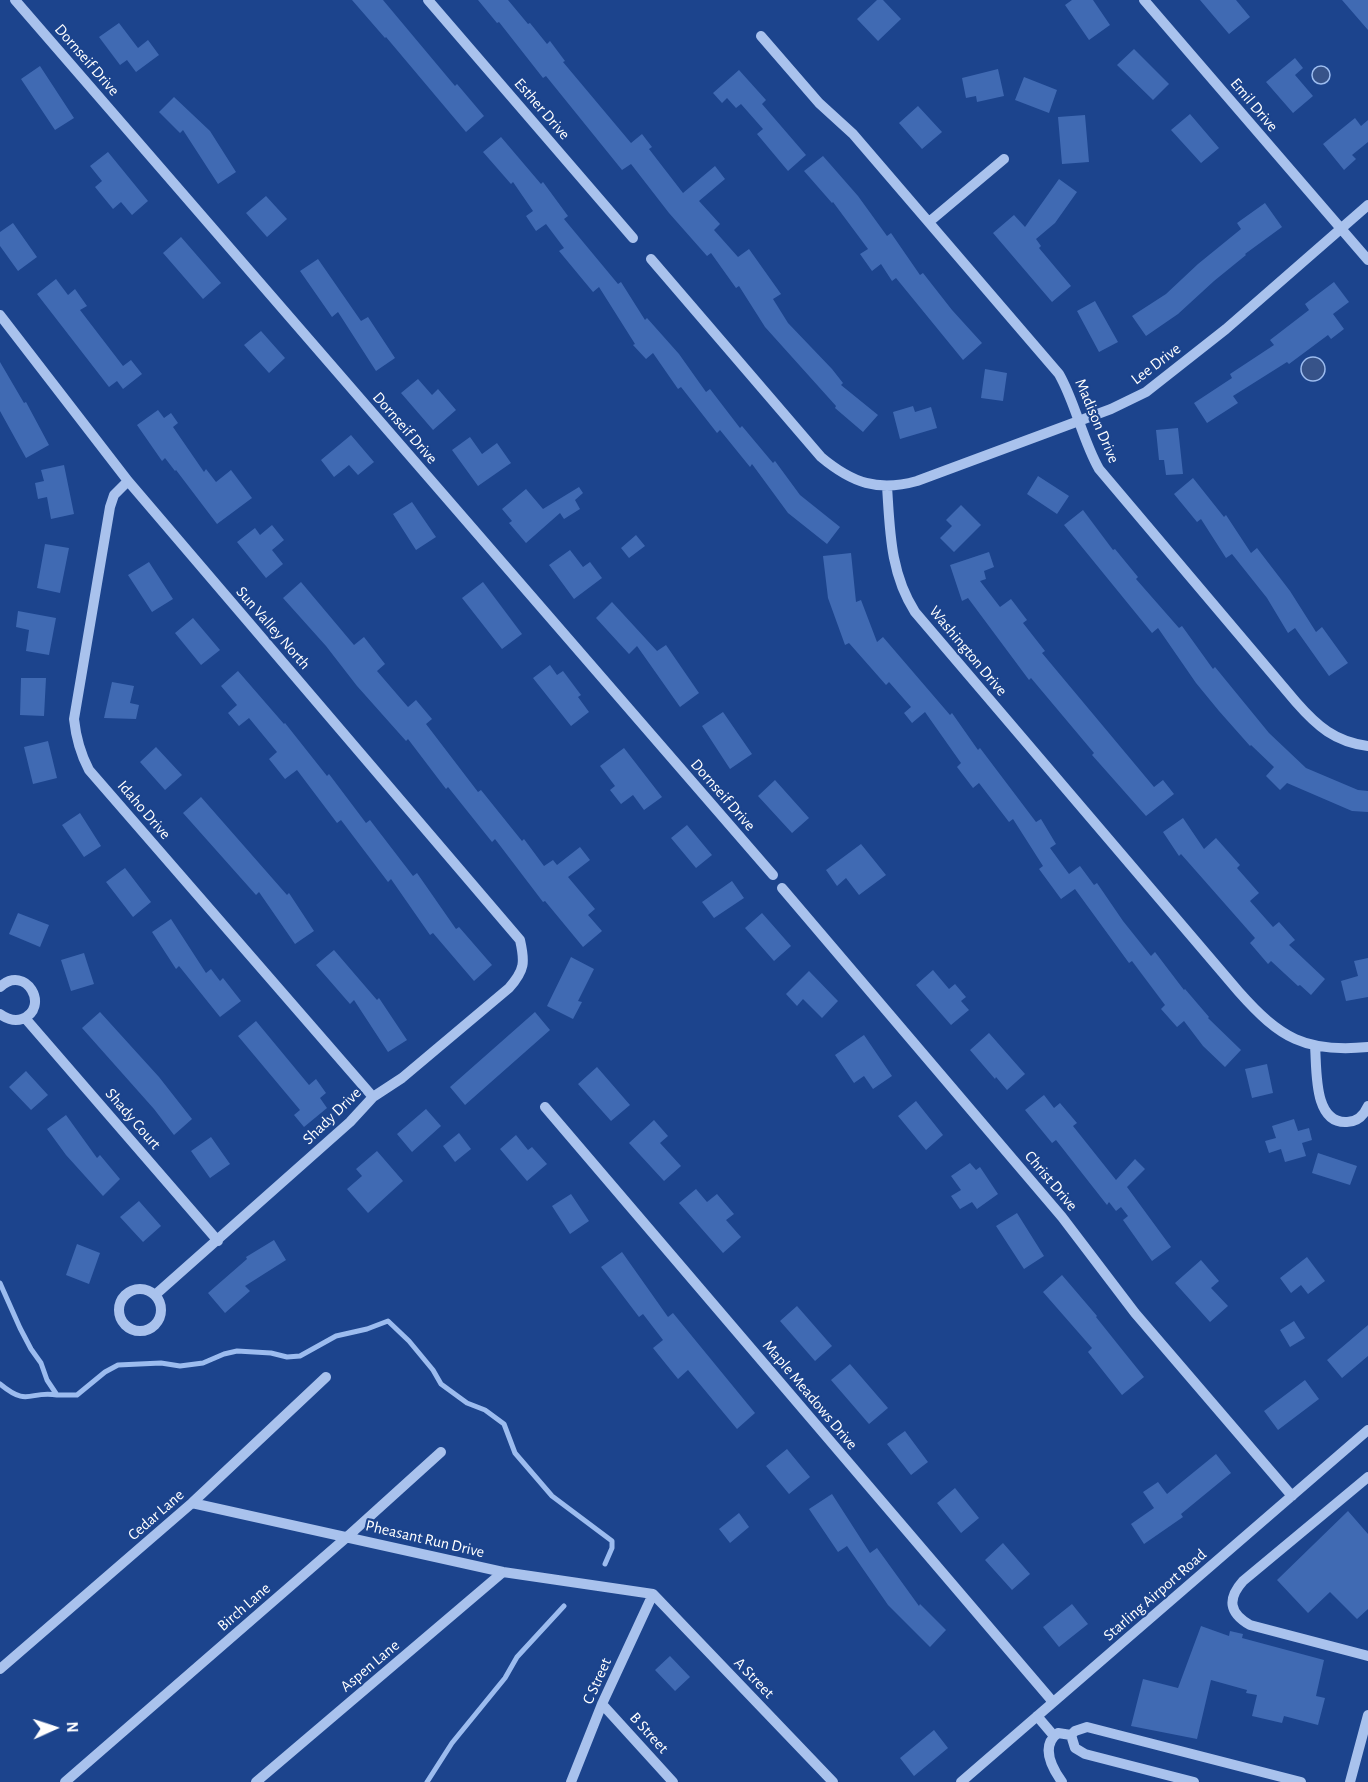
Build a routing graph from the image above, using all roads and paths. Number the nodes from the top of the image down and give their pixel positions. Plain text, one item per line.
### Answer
1 (15, 0) edge
2 (428, 0) edge
3 (1144, 0) edge
4 (761, 36) dead end
5 (1004, 159) dead end
6 (1368, 205) edge
7 (929, 222) junction
8 (1341, 229) junction
9 (633, 238) dead end
10 (651, 259) dead end
11 (1368, 260) edge
12 (0, 315) edge
13 (1079, 420) junction
14 (128, 481) junction
15 (887, 486) junction
16 (1368, 746) edge
17 (773, 875) dead end
18 (782, 888) dead end
19 (524, 958) joint
20 (0, 987) edge
21 (0, 1014) edge
22 (25, 1017) junction
23 (1315, 1046) junction
24 (1368, 1047) edge
25 (373, 1097) junction
26 (1368, 1106) edge
27 (545, 1107) dead end
28 (218, 1240) junction
29 (155, 1295) junction
30 (326, 1377) dead end
31 (1368, 1430) edge
32 (441, 1452) dead end
33 (1368, 1477) edge
34 (1292, 1496) junction
35 (192, 1503) junction
36 (347, 1537) junction
37 (503, 1572) junction
38 (653, 1594) junction
39 (1368, 1656) edge
40 (0, 1669) edge
41 (1053, 1702) junction
42 (602, 1704) junction
43 (1368, 1715) edge
44 (1037, 1716) junction
45 (1071, 1735) junction
46 (1054, 1736) junction
47 (65, 1782) edge
48 (256, 1782) edge
49 (571, 1782) edge
50 (673, 1782) edge
51 (833, 1782) edge
52 (961, 1782) edge
53 (1062, 1782) edge
54 (1194, 1782) edge
55 (1301, 1782) edge
56 (1350, 1782) edge

1 - 17 street, Dornseif Drive
2 - 9 street, Esther Drive
3 - 8 street, Emil Drive
4 - 7 street, Madison Drive
5 - 7 street
6 - 8 street, Lee Drive
7 - 13 street, Madison Drive
8 - 11 street, Emil Drive
8 - 13 street, Lee Drive
10 - 15 street
12 - 14 street, Sun Valley North
13 - 15 street, Lee Drive
13 - 16 street, Madison Drive
14 - 19 street, Sun Valley North
14 - 25 street, Idaho Drive
15 - 23 street, Washington Drive
18 - 34 street, Christ Drive
19 - 25 street, Shady Drive
20 - 22 street
21 - 22 street
22 - 28 street, Shady Court
23 - 24 street, Washington Drive
23 - 26 street
25 - 28 street, Shady Drive
27 - 41 street, Maple Meadows Drive
28 - 29 street, Shady Drive
29 - 29 street
30 - 35 street, Cedar Lane
31 - 34 street, Starling Airport Road
32 - 36 street, Birch Lane
33 - 39 street
34 - 41 street, Starling Airport Road
35 - 36 street, Pheasant Run Drive
35 - 40 street, Cedar Lane
36 - 37 street, Pheasant Run Drive
36 - 47 street, Birch Lane
37 - 38 street, Pheasant Run Drive
37 - 48 street, Aspen Lane
38 - 42 street, C Street
38 - 51 street, A Street
41 - 44 street, Starling Airport Road
42 - 49 street, C Street
42 - 50 street, B Street
43 - 56 street
44 - 46 street
44 - 52 street, Starling Airport Road
45 - 46 street
45 - 54 street
45 - 55 street
46 - 53 street

